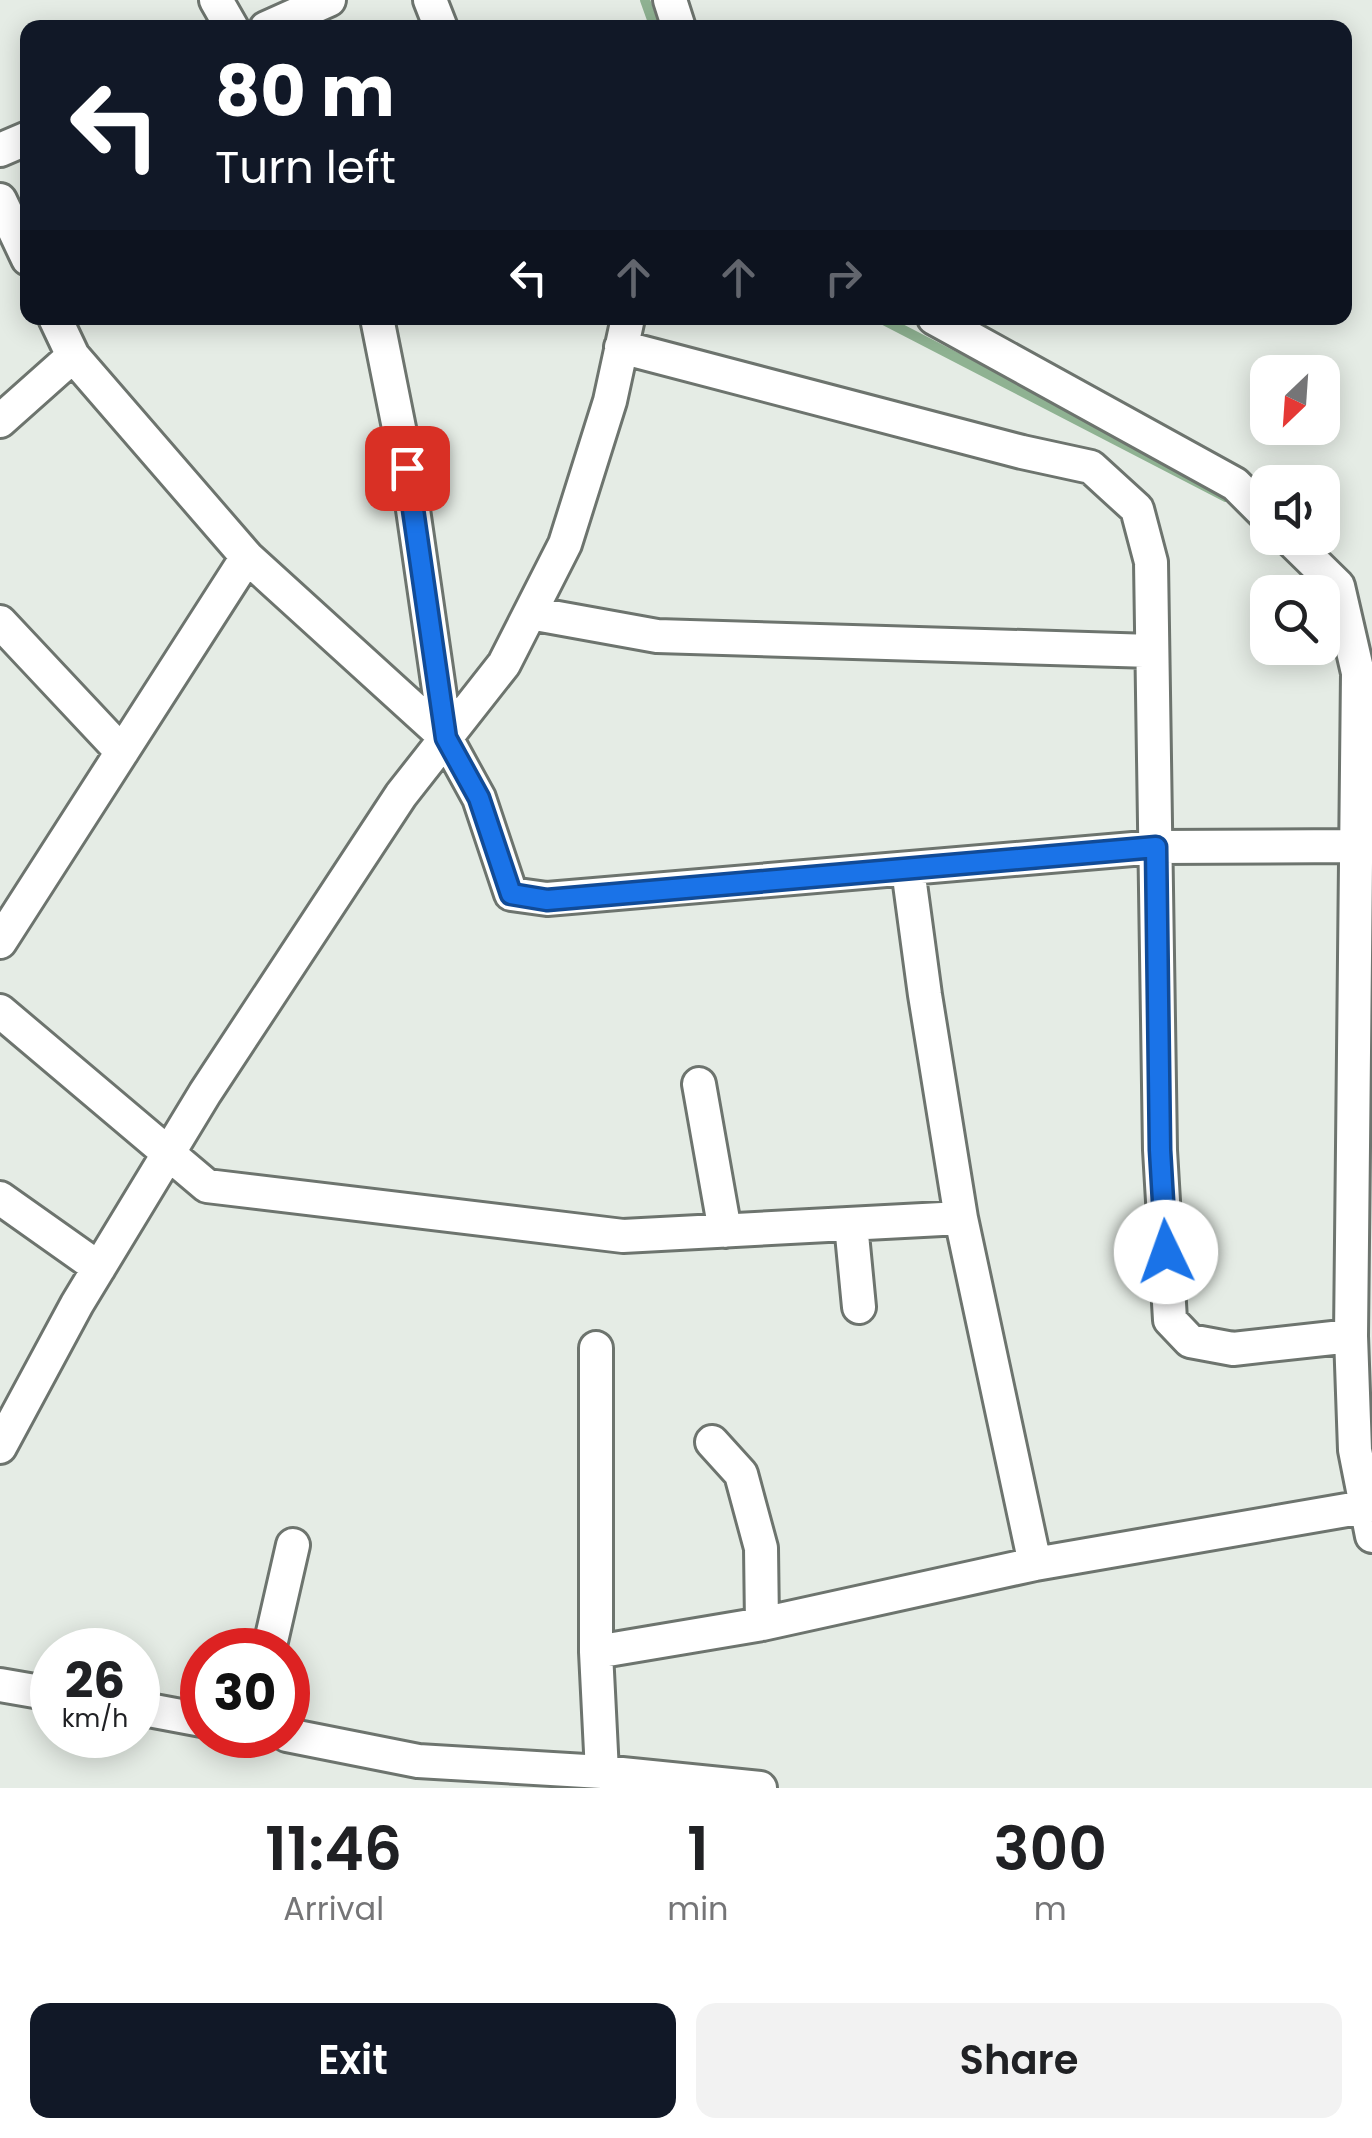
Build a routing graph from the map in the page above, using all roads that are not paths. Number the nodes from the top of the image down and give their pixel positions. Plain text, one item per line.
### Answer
1 (328, 0) edge
2 (300, 20) edge
3 (0, 200) edge
4 (20, 242) edge
5 (58, 325) edge
6 (378, 325) edge
7 (947, 325) edge
8 (624, 332) edge
9 (73, 356) junction
10 (0, 421) edge
11 (1250, 499) edge
12 (1306, 555) edge
13 (247, 557) junction
14 (530, 612) junction
15 (0, 622) edge
16 (1152, 651) junction
17 (446, 738) junction
18 (122, 752) junction
19 (1358, 846) junction
20 (1156, 847) junction
21 (908, 869) junction
22 (0, 942) edge
23 (0, 1010) edge
24 (699, 1084) dead end
25 (168, 1155) junction
26 (0, 1198) edge
27 (961, 1218) junction
28 (851, 1224) junction
29 (725, 1231) junction
30 (99, 1268) junction
31 (860, 1306) dead end
32 (1351, 1336) junction
33 (596, 1348) dead end
34 (712, 1442) dead end
35 (0, 1447) edge
36 (1368, 1522) edge
37 (294, 1544) dead end
38 (1035, 1564) junction
39 (762, 1624) junction
40 (275, 1628) edge
41 (596, 1652) junction
42 (0, 1684) edge
43 (30, 1690) edge
44 (310, 1740) edge
45 (602, 1772) junction
46 (760, 1788) edge

1 - 2 street
3 - 4 street
5 - 9 street
6 - 17 street
7 - 11 street
8 - 14 street
8 - 16 street
9 - 10 street
9 - 13 street
12 - 19 street
13 - 17 street
13 - 18 street
14 - 16 street
14 - 17 street
15 - 18 street
16 - 20 street
17 - 21 street
17 - 25 street
18 - 22 street
19 - 20 street
19 - 32 street
20 - 21 street
20 - 32 street
21 - 27 street
23 - 25 street
24 - 29 street
25 - 29 street
25 - 30 street
26 - 30 street
27 - 28 street
27 - 38 street
28 - 29 street
28 - 31 street
30 - 35 street
32 - 36 street
33 - 41 street
34 - 39 street
36 - 38 street
37 - 40 street
38 - 39 street
39 - 41 street
41 - 45 street
42 - 43 street
44 - 45 street
45 - 46 street

